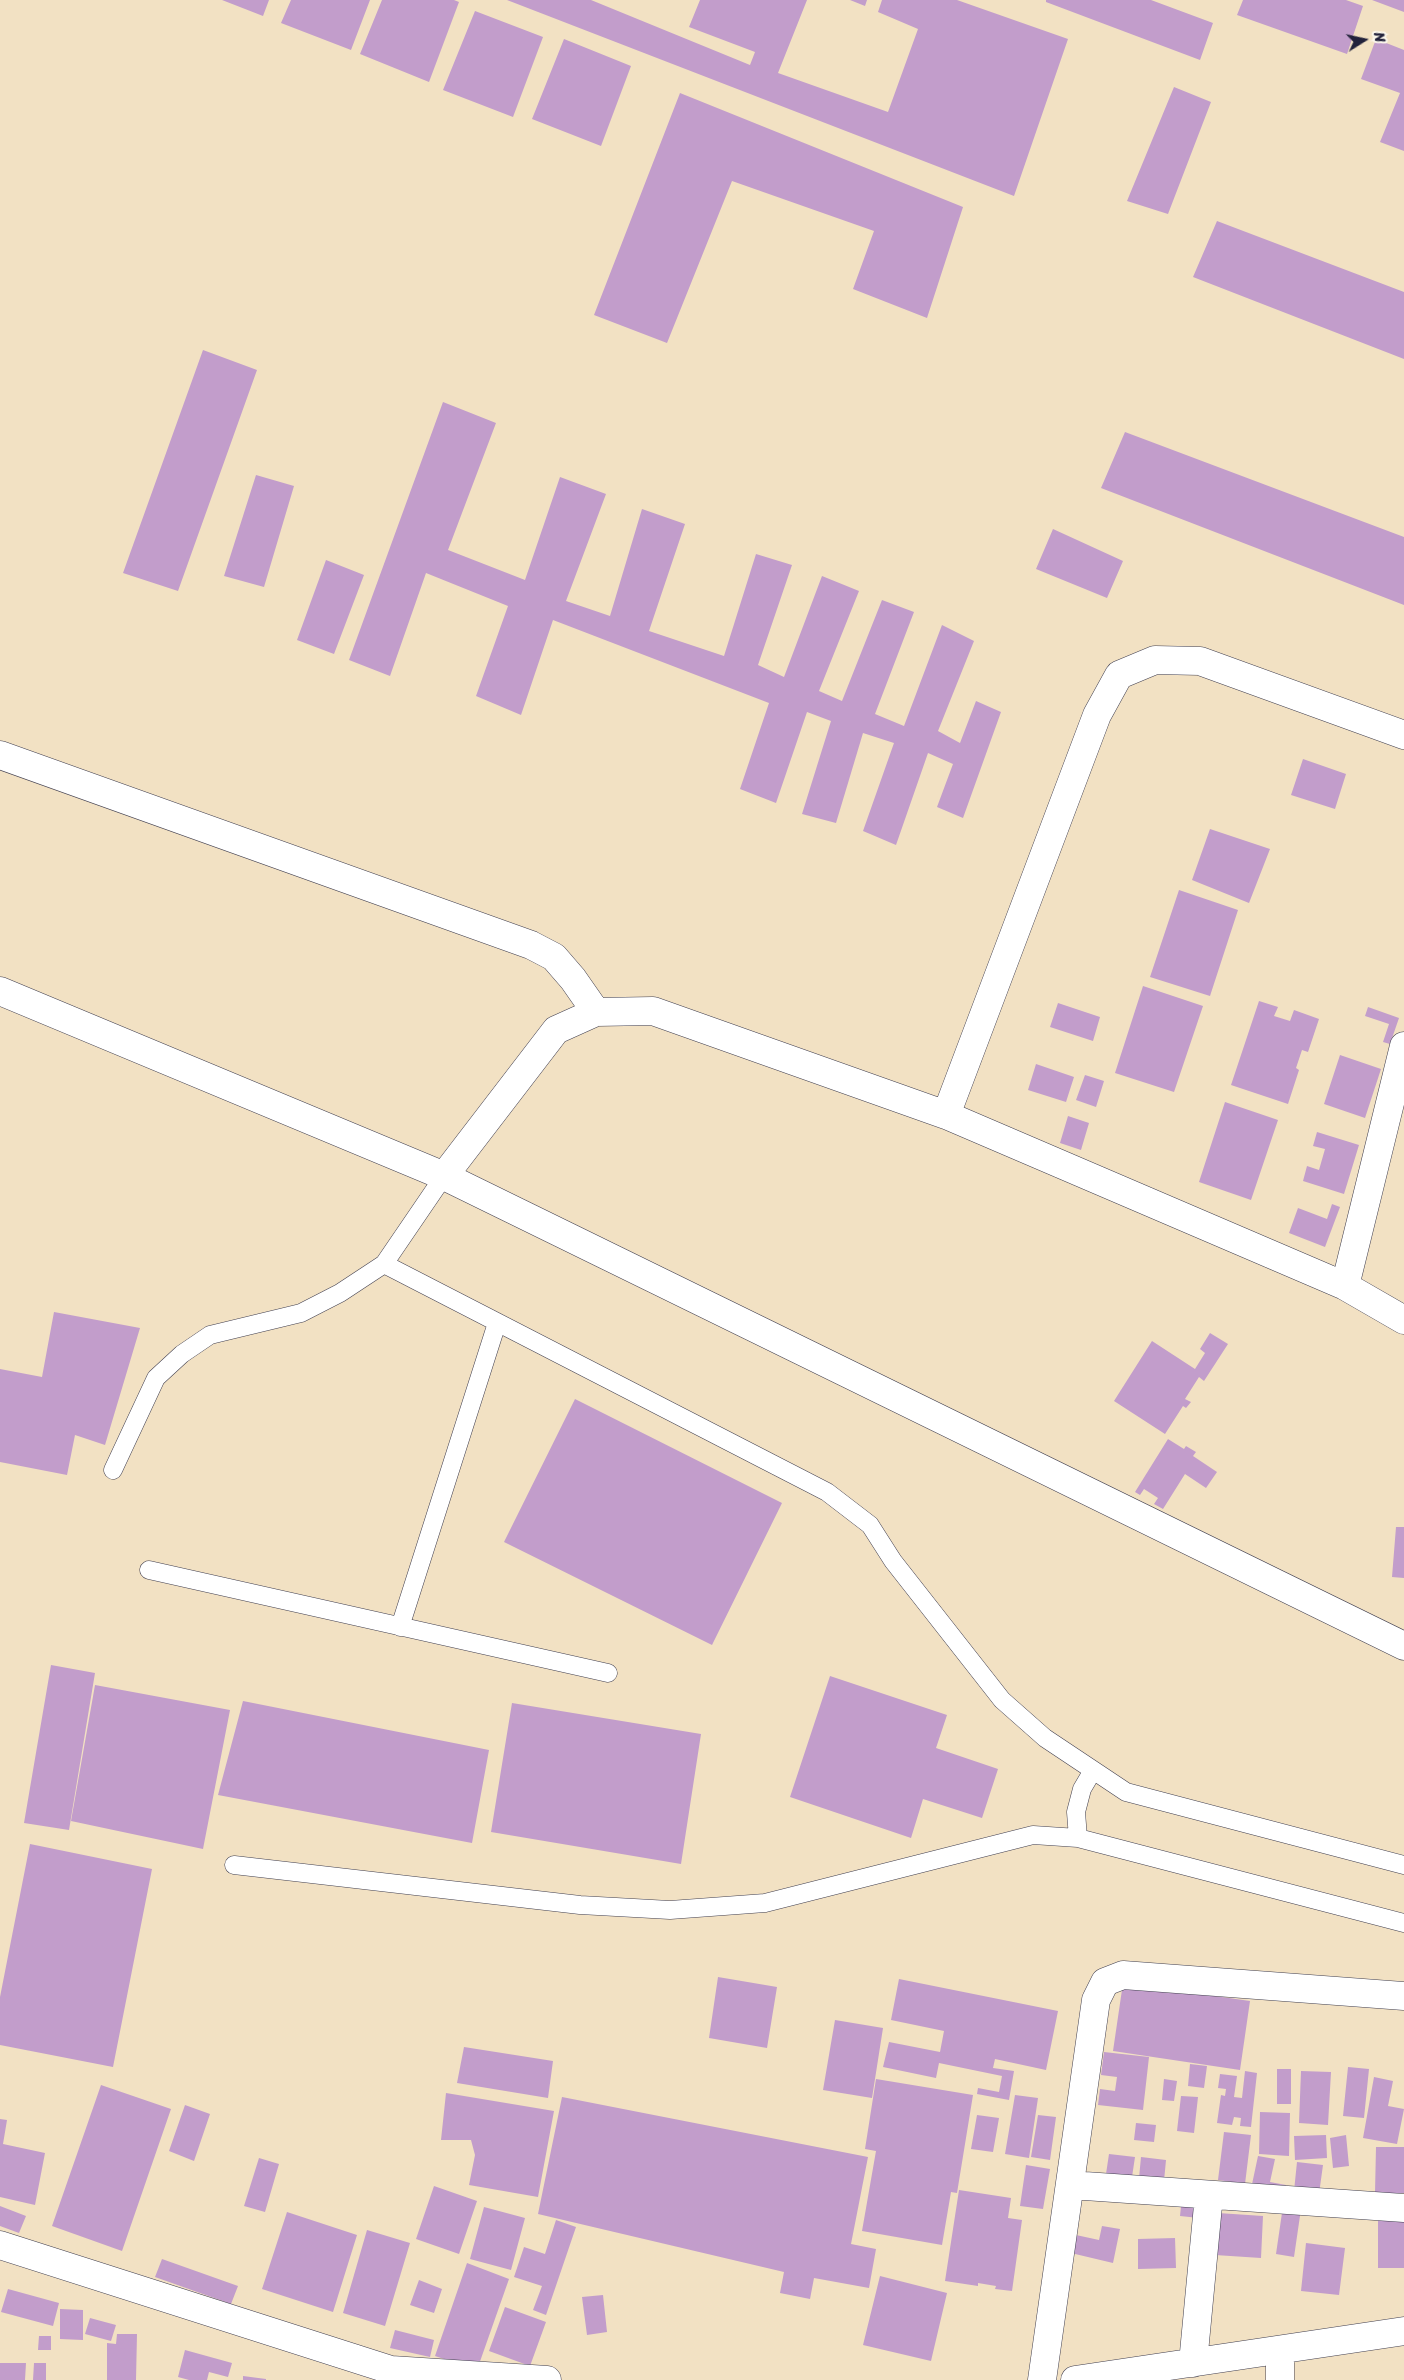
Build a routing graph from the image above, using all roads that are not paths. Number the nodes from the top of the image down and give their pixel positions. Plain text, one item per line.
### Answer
1 (1404, 735) edge
2 (0, 755) edge
3 (0, 991) edge
4 (596, 1012) junction
5 (1404, 1046) edge
6 (946, 1115) junction
7 (444, 1176) junction
8 (384, 1264) junction
9 (1345, 1286) junction
10 (1404, 1320) edge
11 (497, 1323) junction
12 (113, 1470) dead end
13 (149, 1570) dead end
14 (400, 1627) junction
15 (1404, 1646) edge
16 (608, 1673) dead end
17 (1092, 1772) junction
18 (1078, 1838) junction
19 (234, 1865) dead end
20 (1404, 1865) edge
21 (1404, 1924) edge
22 (1404, 1996) edge
23 (1070, 2185) junction
24 (1210, 2195) junction
25 (1404, 2208) edge
26 (0, 2245) edge
27 (1404, 2331) edge
28 (1280, 2351) junction
29 (1192, 2363) junction
30 (547, 2380) edge
31 (1042, 2380) edge
32 (1075, 2380) edge
33 (1280, 2380) edge

1 - 6 street
2 - 4 street
3 - 7 street
4 - 6 street
4 - 7 street
5 - 9 street
6 - 9 street
7 - 8 lane
7 - 15 street
8 - 11 lane
8 - 12 lane
9 - 10 street
11 - 14 lane
11 - 17 lane
13 - 14 lane
14 - 16 lane
17 - 18 lane
17 - 20 lane
18 - 19 lane
18 - 21 lane
22 - 23 street
23 - 24 street
23 - 31 street
24 - 25 street
24 - 29 street
26 - 30 street
27 - 28 street
28 - 29 street
28 - 33 street
29 - 32 street

